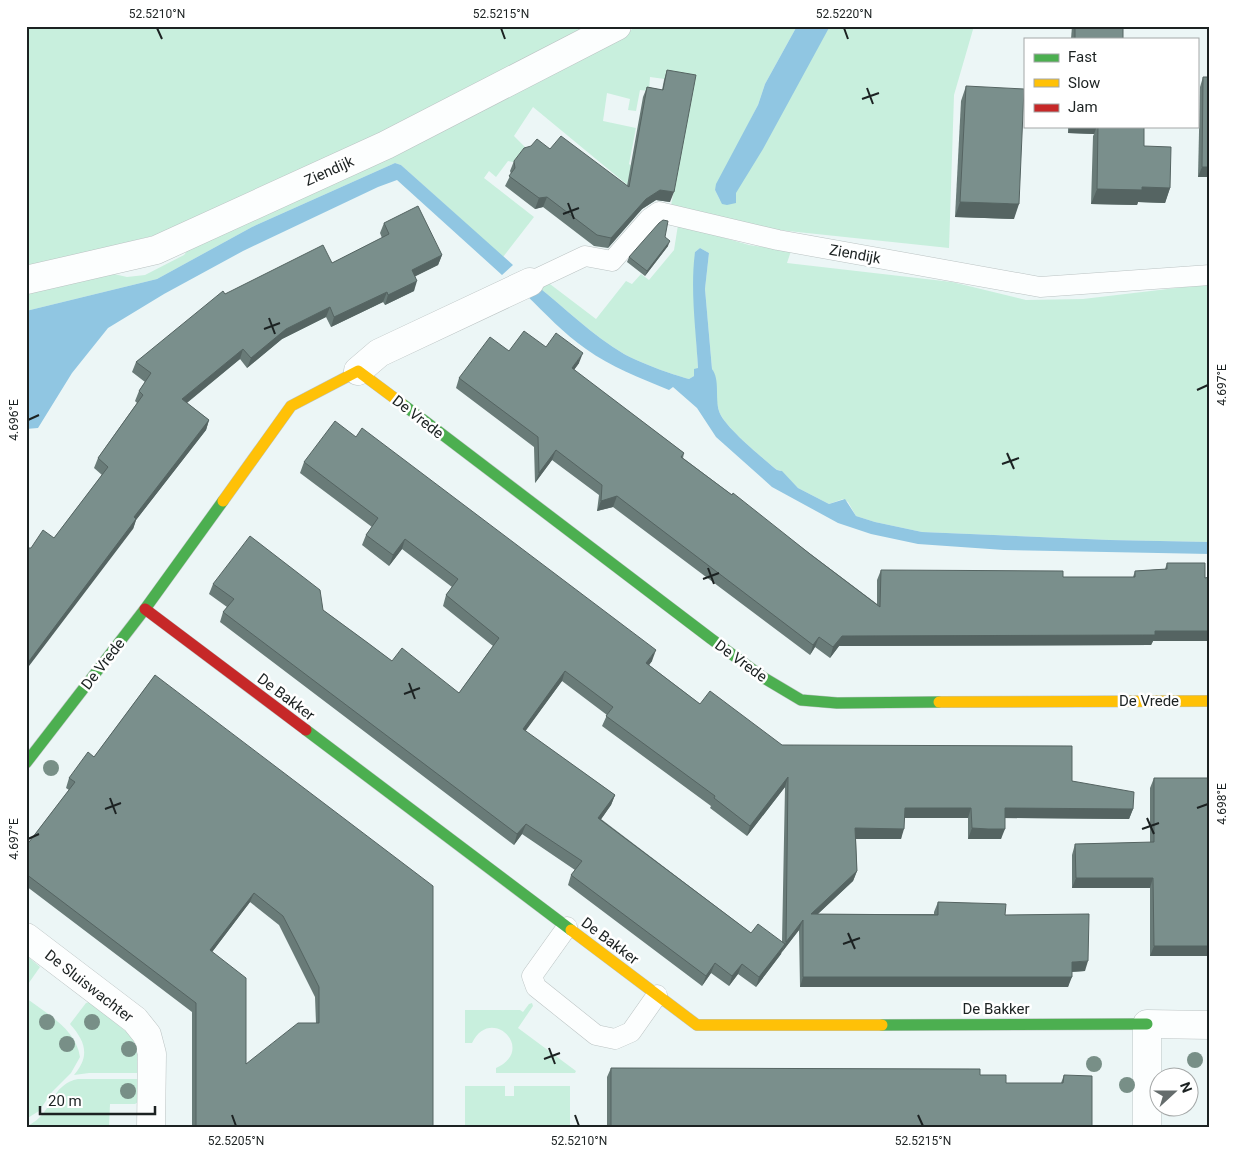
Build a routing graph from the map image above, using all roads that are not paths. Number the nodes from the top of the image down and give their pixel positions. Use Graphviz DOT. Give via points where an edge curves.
graph roads {
  1 [pos="617,26"];
  2 [pos="1210,275"];
  3 [pos="26,280"];
  4 [pos="530,282"];
  5 [pos="358,370"];
  6 [pos="145,609"];
  7 [pos="1210,701"];
  8 [pos="26,764"];
  9 [pos="567,927"];
  10 [pos="26,938"];
  11 [pos="657,995"];
  12 [pos="1147,1024"];
  13 [pos="1210,1025"];
  14 [pos="151,1128"];
  15 [pos="1147,1128"];
  1 -- 3 [label="street, Ziendijk" via="386,145 156,250"];
  2 -- 4 [label="lane, Ziendijk" via="1040,287 778,240 659,212 612,262 585,256"];
  4 -- 5 [label="street, De Vrede" via="378,353"];
  5 -- 6 [label="street, De Vrede" via="291,406"];
  5 -- 7 [label="street, De Vrede" via="718,644 801,700 837,703"];
  6 -- 8 [label="street, De Vrede"];
  6 -- 9 [label="street, De Bakker"];
  9 -- 11 [label="street, De Bakker"];
  9 -- 11 [label="lane" via="532,976 536,988 596,1035 615,1039 631,1032"];
  10 -- 14 [label="street, De Sluiswachter" via="135,1020 147,1035 152,1054"];
  11 -- 12 [label="street, De Bakker" via="697,1025"];
  12 -- 13 [label="street"];
  12 -- 15 [label="street"];
}
